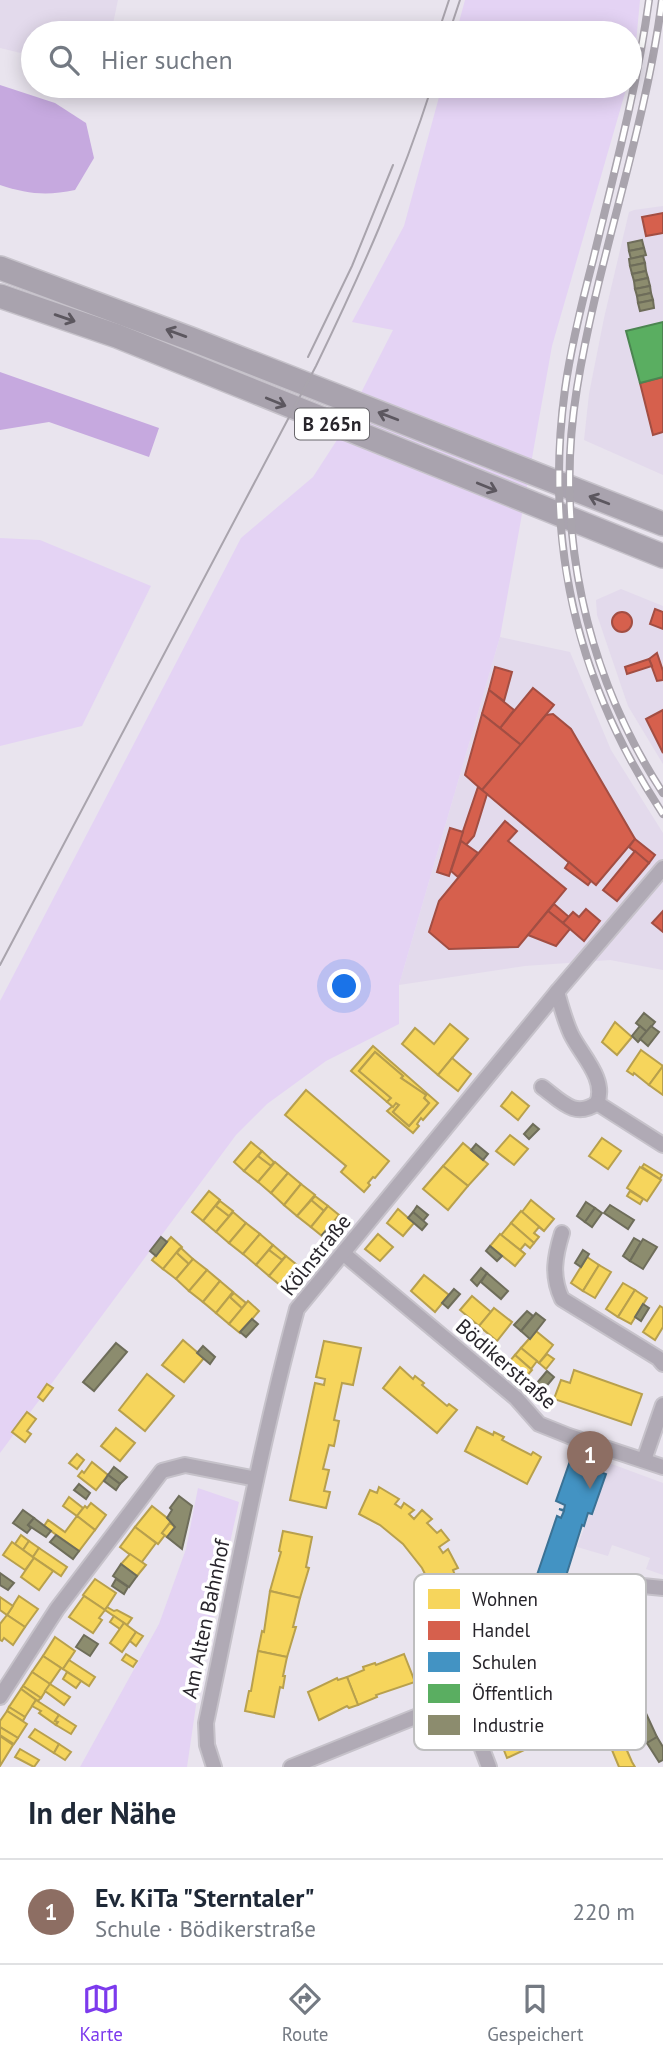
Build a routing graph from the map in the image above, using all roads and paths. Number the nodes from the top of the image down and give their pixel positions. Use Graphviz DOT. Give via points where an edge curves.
graph roads {
  1 [pos="0,268"];
  2 [pos="0,296"];
  3 [pos="663,524"];
  4 [pos="663,556"];
  5 [pos="663,868"];
  6 [pos="557,992"];
  7 [pos="542,1087"];
  8 [pos="597,1103"];
  9 [pos="663,1145"];
  10 [pos="562,1233"];
  11 [pos="344,1254"];
  12 [pos="663,1364"];
  13 [pos="663,1405"];
  14 [pos="644,1460"];
  15 [pos="663,1468"];
  16 [pos="256,1479"];
  17 [pos="0,1697"];
  18 [pos="414,1717"];
  19 [pos="482,1750"];
  20 [pos="214,1767"];
  21 [pos="290,1767"];
  22 [pos="489,1767"];
  3 -- 1 [label="main road, B 265n, one-way"];
  2 -- 4 [label="main road, B 265n, one-way" via="117,336"];
  5 -- 6 [label="street, Kölnstraße"];
  6 -- 8 [label="street" via="572,1036 599,1083"];
  6 -- 11 [label="street, Kölnstraße"];
  7 -- 8 [label="street" via="578,1111"];
  8 -- 9 [label="street"];
  10 -- 12 [label="street" via="555,1259 556,1285 562,1298"];
  11 -- 14 [label="street, Bödikerstraße" via="516,1398 539,1424"];
  11 -- 16 [label="street, Kölnstraße" via="297,1309"];
  13 -- 14 [label="street"];
  14 -- 15 [label="street, Bödikerstraße"];
  16 -- 17 [label="street" via="185,1465 162,1471 57,1609"];
  16 -- 20 [label="street, Am Alten Bahnhof" via="206,1723"];
  18 -- 21 [label="street"];
  19 -- 22 [label="street"];
}
